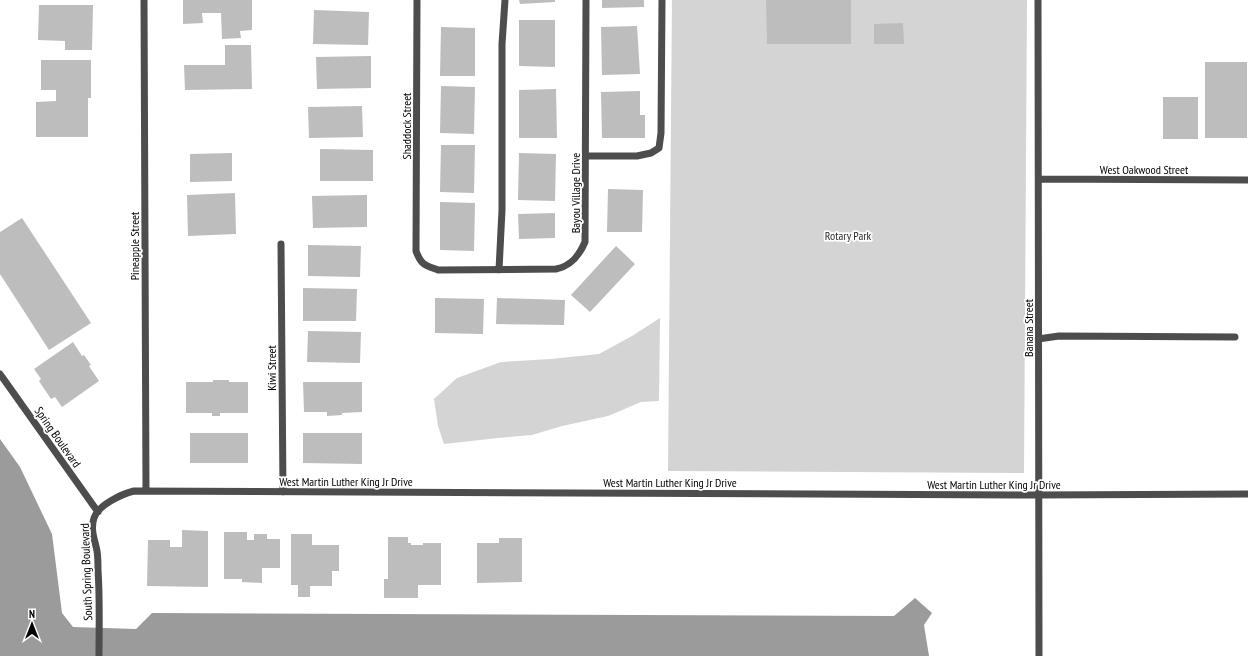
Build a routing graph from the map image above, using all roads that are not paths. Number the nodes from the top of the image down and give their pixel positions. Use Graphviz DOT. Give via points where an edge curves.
graph roads {
  1 [pos="144,0"];
  2 [pos="417,0"];
  3 [pos="505,0"];
  4 [pos="586,0"];
  5 [pos="662,0"];
  6 [pos="1038,0"];
  7 [pos="586,156"];
  8 [pos="1039,179"];
  9 [pos="1248,180"];
  10 [pos="281,244"];
  11 [pos="416,251"];
  12 [pos="499,270"];
  13 [pos="1235,337"];
  14 [pos="1038,339"];
  15 [pos="0,374"];
  16 [pos="146,491"];
  17 [pos="283,492"];
  18 [pos="1248,494"];
  19 [pos="1038,495"];
  20 [pos="98,512"];
  21 [pos="99,656"];
  22 [pos="1039,656"];
  1 -- 16 [label="street, Pineapple Street"];
  2 -- 11 [label="street, Shaddock Street"];
  3 -- 12 [label="street" via="502,44 502,210"];
  4 -- 7 [label="street, Bayou Village Drive"];
  5 -- 7 [label="street" via="661,133 658,148 651,153 637,156"];
  6 -- 8 [label="street, Banana Street"];
  7 -- 12 [label="street, Bayou Village Drive" via="586,242 576,259 556,269"];
  8 -- 9 [label="street, West Oakwood Street"];
  8 -- 14 [label="street, Banana Street"];
  10 -- 17 [label="street, Kiwi Street"];
  11 -- 12 [label="street, Bayou Village Drive" via="420,261 438,270"];
  13 -- 14 [label="street" via="1059,336"];
  14 -- 19 [label="street, Banana Street"];
  15 -- 20 [label="street, Spring Boulevard"];
  16 -- 17 [label="street, West Martin Luther King Jr Drive"];
  16 -- 20 [label="street, West Martin Luther King Jr Drive" via="125,493"];
  17 -- 19 [label="street, West Martin Luther King Jr Drive"];
  18 -- 19 [label="street, West Martin Luther King Jr Drive"];
  19 -- 22 [label="street, Banana Street"];
  20 -- 21 [label="street, South Spring Boulevard" via="94,518 93,537 98,570"];
}
